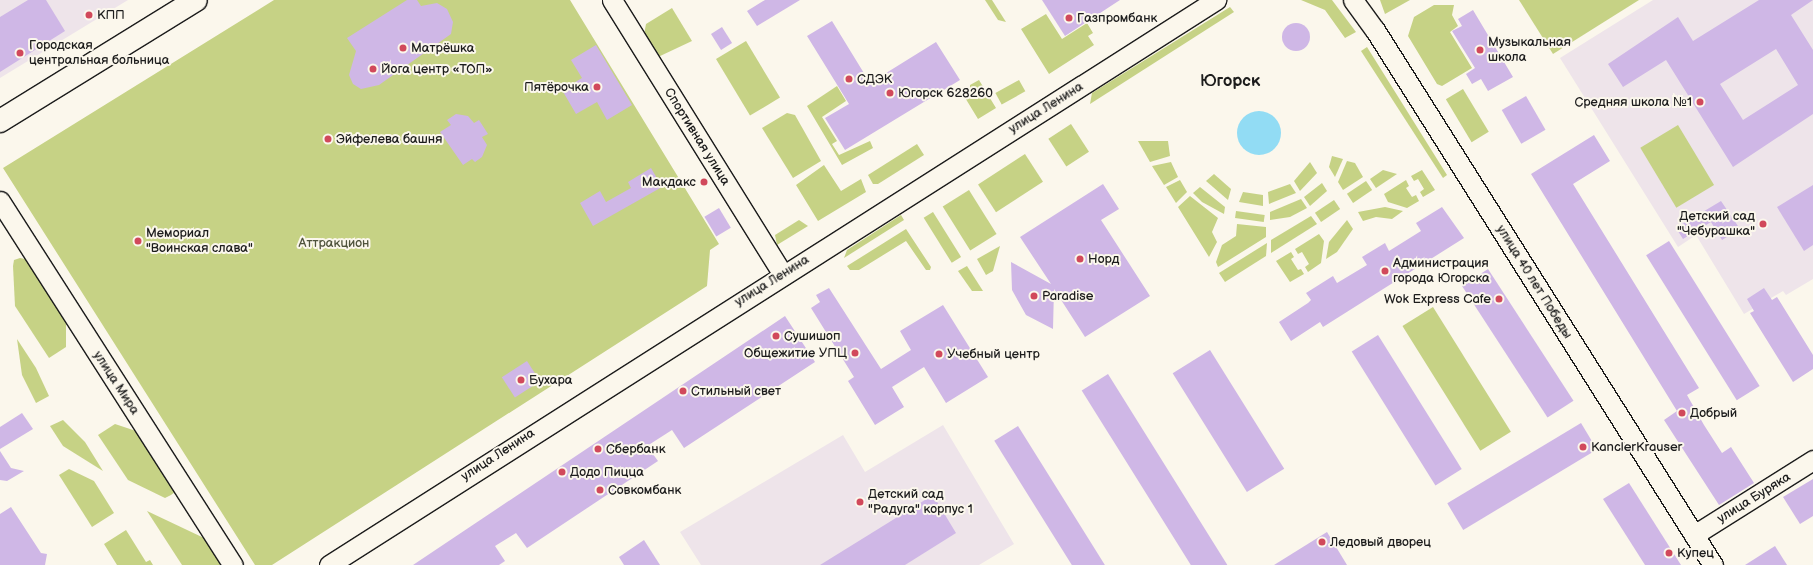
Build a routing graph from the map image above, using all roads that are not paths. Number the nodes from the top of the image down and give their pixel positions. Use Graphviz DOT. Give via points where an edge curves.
graph roads {
  1 [pos="196,0"];
  2 [pos="612,0"];
  3 [pos="1216,0"];
  4 [pos="1353,0"];
  5 [pos="0,122"];
  6 [pos="0,201"];
  7 [pos="783,274"];
  8 [pos="1813,460"];
  9 [pos="1694,535"];
  10 [pos="233,565"];
  11 [pos="329,565"];
  12 [pos="1713,565"];
  1 -- 5 [label="street"];
  2 -- 7 [label="street, Спортивная улица"];
  3 -- 7 [label="street, улица Ленина"];
  4 -- 9 [label="street, улица 40 лет Победы" via="1375,30"];
  6 -- 10 [label="street, улица Мира"];
  7 -- 11 [label="street, улица Ленина"];
  8 -- 9 [label="street, улица Буряка"];
  9 -- 12 [label="street, улица 40 лет Победы"];
}
